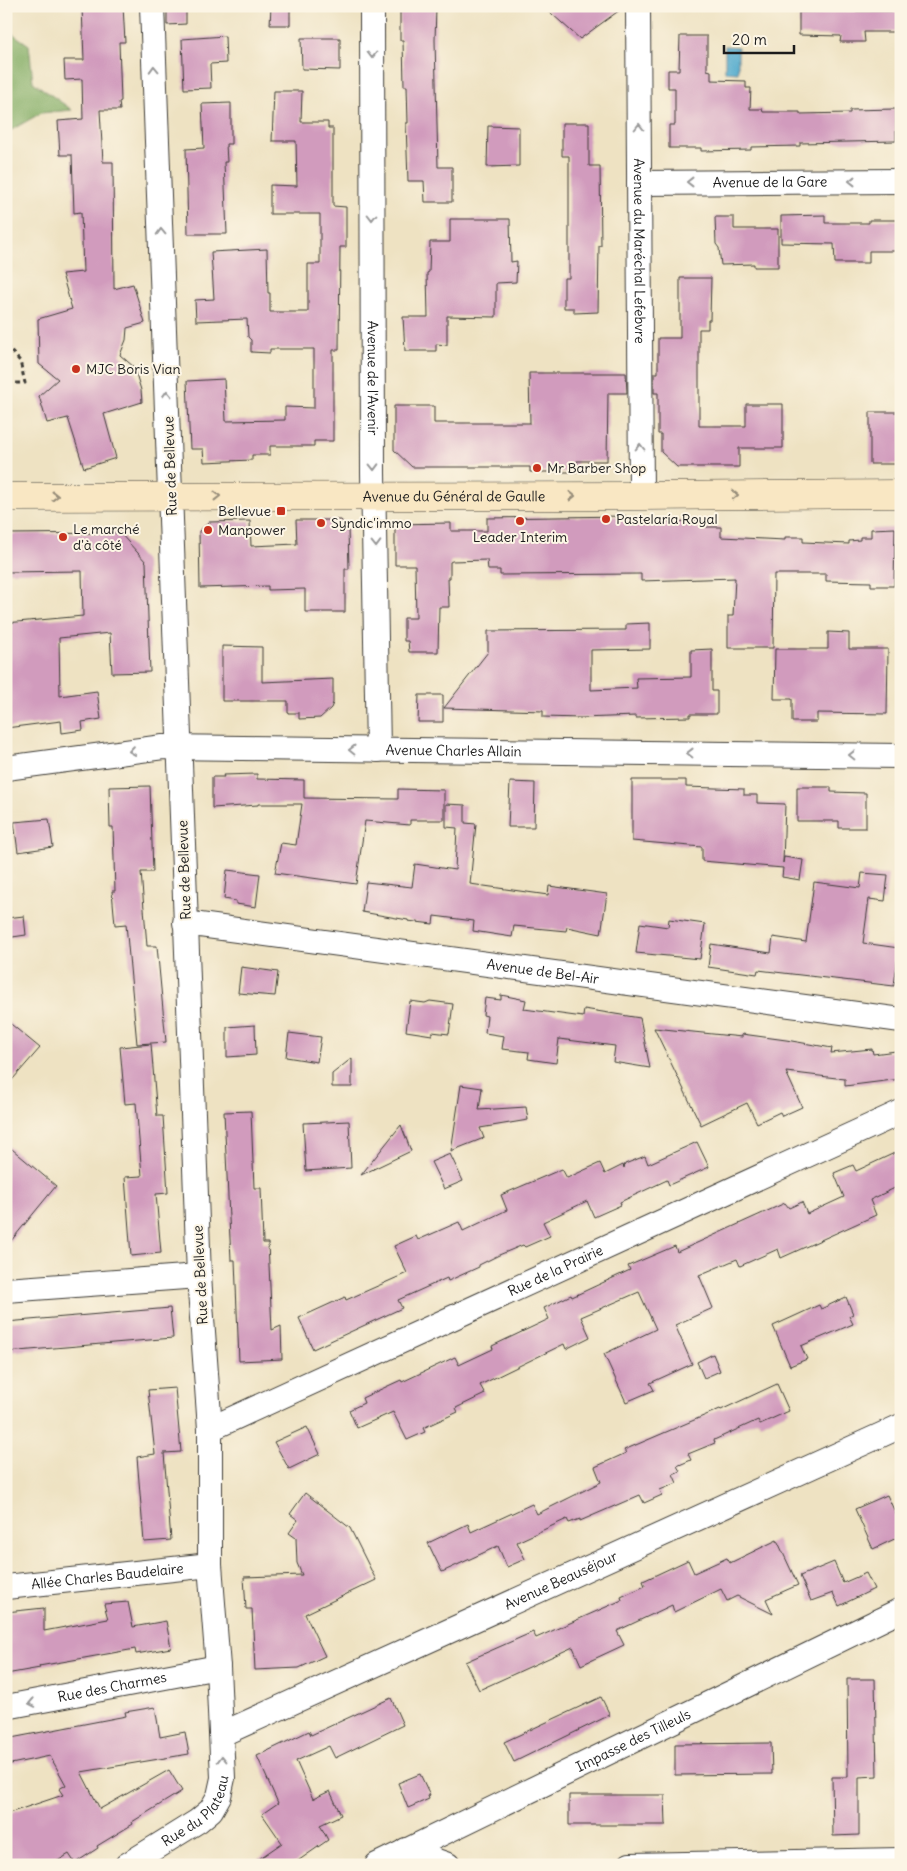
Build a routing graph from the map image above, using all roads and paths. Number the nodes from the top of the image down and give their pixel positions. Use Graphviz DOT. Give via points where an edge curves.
graph roads {
  1 [pos="152,6"];
  2 [pos="372,6"];
  3 [pos="638,6"];
  4 [pos="901,181"];
  5 [pos="639,183"];
  6 [pos="6,346"];
  7 [pos="6,383"];
  8 [pos="901,494"];
  9 [pos="171,495"];
  10 [pos="6,496"];
  11 [pos="375,496"];
  12 [pos="641,496"];
  13 [pos="180,748"];
  14 [pos="378,750"];
  15 [pos="901,756"];
  16 [pos="6,768"];
  17 [pos="185,923"];
  18 [pos="901,1020"];
  19 [pos="901,1112"];
  20 [pos="199,1276"];
  21 [pos="6,1290"];
  22 [pos="901,1426"];
  23 [pos="210,1429"];
  24 [pos="210,1565"];
  25 [pos="6,1587"];
  26 [pos="901,1610"];
  27 [pos="218,1667"];
  28 [pos="6,1708"];
  29 [pos="222,1734"];
  30 [pos="406,1850"];
  31 [pos="901,1860"];
  32 [pos="127,1865"];
  33 [pos="377,1865"];
  34 [pos="448,1865"];
  35 [pos="630,1865"];
  9 -- 1 [label="street, Rue de Bellevue, one-way"];
  2 -- 11 [label="street, Avenue de l'Avenir, one-way"];
  5 -- 3 [label="street, Avenue du Maréchal Lefebvre, one-way"];
  4 -- 5 [label="street, Avenue de la Gare, one-way"];
  12 -- 5 [label="street, Avenue du Maréchal Lefebvre, one-way"];
  6 -- 7 [label="path" via="20,361 25,383"];
  12 -- 8 [label="street, Avenue du Général de Gaulle, one-way"];
  10 -- 9 [label="street, Avenue du Général de Gaulle, one-way"];
  9 -- 11 [label="street, Avenue du Général de Gaulle, one-way"];
  9 -- 13 [label="street, Rue de Bellevue"];
  11 -- 12 [label="street, Avenue du Général de Gaulle, one-way"];
  11 -- 14 [label="street, Avenue de l'Avenir, one-way"];
  14 -- 13 [label="street, Avenue Charles Allain, one-way"];
  13 -- 16 [label="street, Avenue Charles Allain, one-way" via="164,747"];
  13 -- 17 [label="street, Rue de Bellevue"];
  15 -- 14 [label="street, Avenue Charles Allain, one-way"];
  17 -- 18 [label="street, Avenue de Bel-Air"];
  17 -- 20 [label="street, Rue de Bellevue"];
  19 -- 23 [label="street, Rue de la Prairie"];
  20 -- 21 [label="street"];
  20 -- 23 [label="street, Rue de Bellevue"];
  22 -- 29 [label="street, Avenue Beauséjour"];
  23 -- 24 [label="street, Rue de Bellevue"];
  24 -- 25 [label="street, Allée Charles Baudelaire"];
  24 -- 27 [label="street, Rue de Bellevue"];
  26 -- 30 [label="street, Impasse des Tilleuls"];
  27 -- 28 [label="street, Rue des Charmes, one-way"];
  27 -- 29 [label="street, Rue de Bellevue"];
  32 -- 29 [label="street, Rue du Plateau, one-way" via="198,1822 211,1810 219,1796 223,1778"];
  30 -- 33 [label="street, Impasse des Tilleuls"];
  30 -- 34 [label="street"];
  31 -- 35 [label="street"];
}
